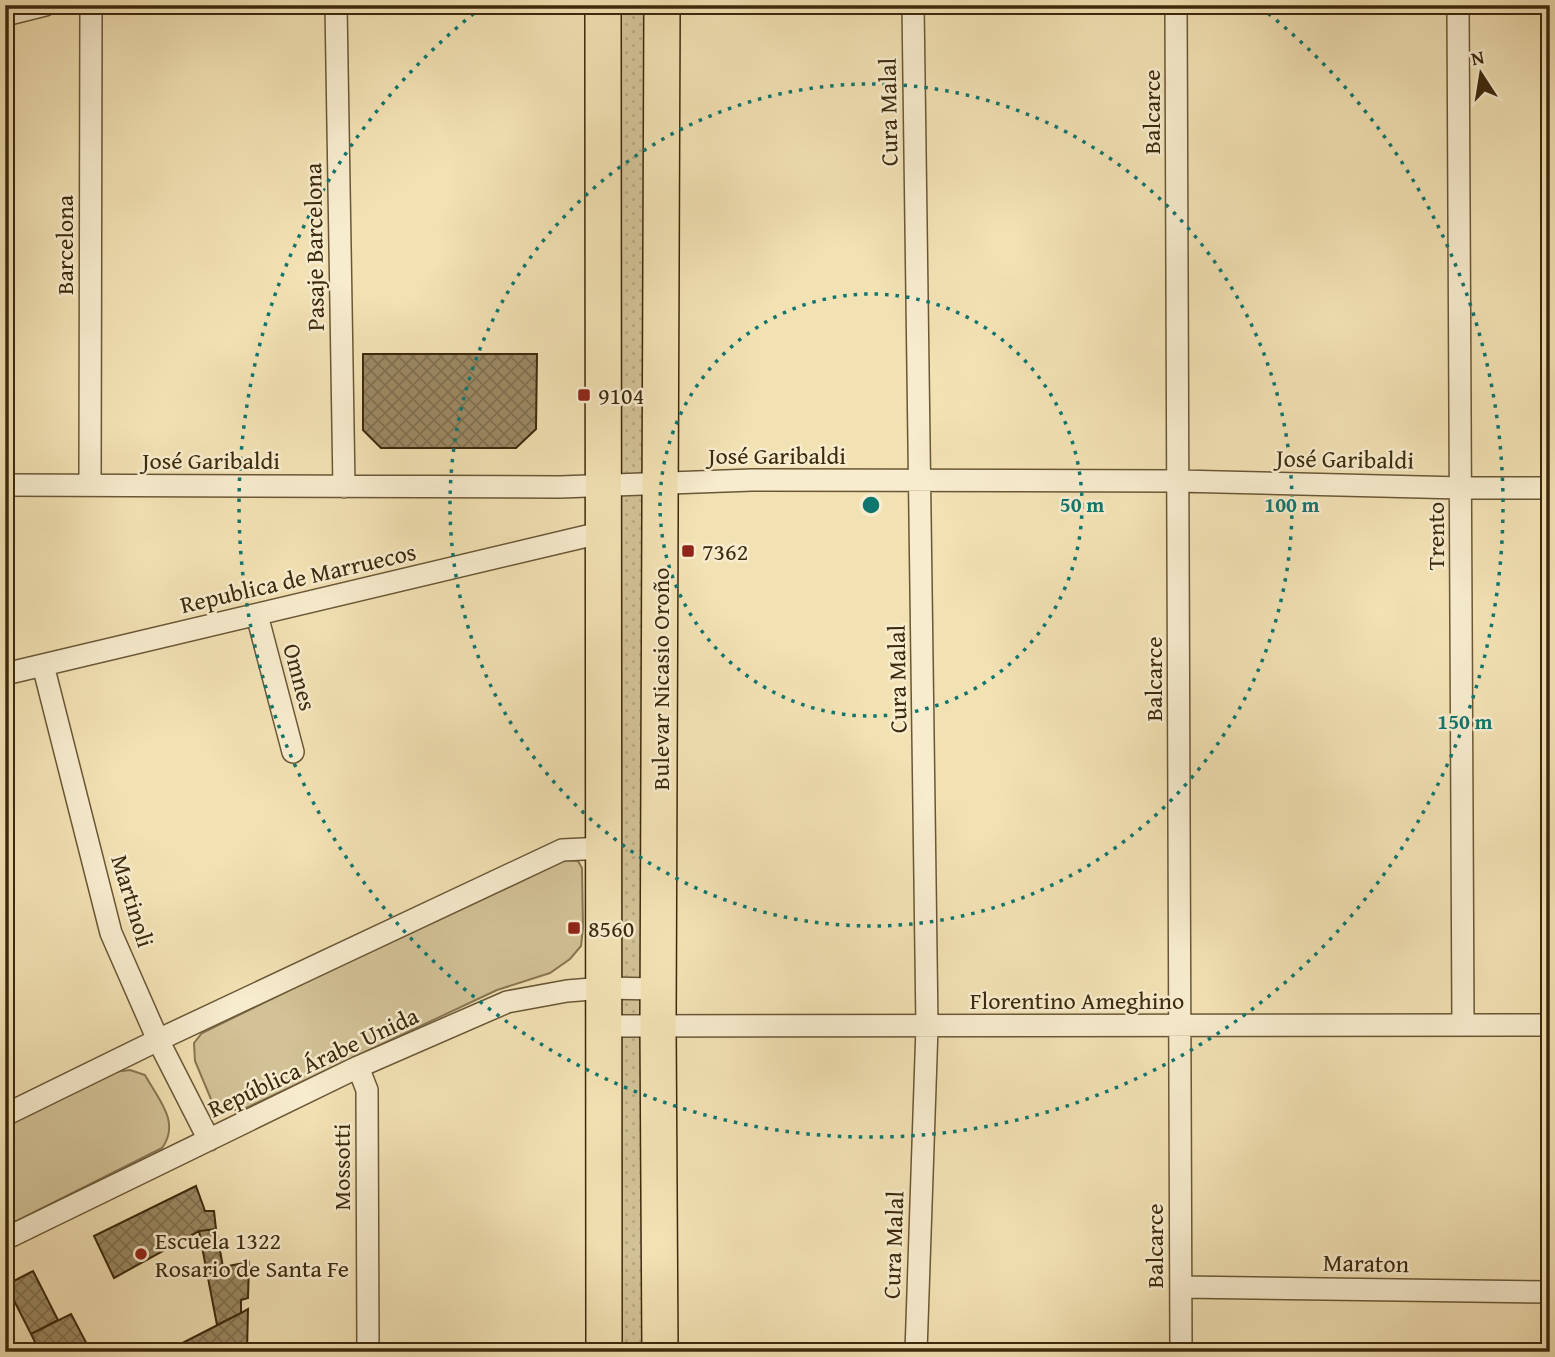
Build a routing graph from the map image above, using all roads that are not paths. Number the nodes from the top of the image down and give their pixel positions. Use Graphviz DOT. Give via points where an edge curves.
graph roads {
  1 [pos="45,5"];
  2 [pos="90,5"];
  3 [pos="336,5"];
  4 [pos="603,5"];
  5 [pos="662,5"];
  6 [pos="913,5"];
  7 [pos="1176,5"];
  8 [pos="1458,5"];
  9 [pos="5,15"];
  10 [pos="921,481"];
  11 [pos="1179,481"];
  12 [pos="661,483"];
  13 [pos="5,485"];
  14 [pos="90,485"];
  15 [pos="604,485"];
  16 [pos="344,487"];
  17 [pos="1461,488"];
  18 [pos="1550,488"];
  19 [pos="604,532"];
  20 [pos="257,615"];
  21 [pos="43,665"];
  22 [pos="5,674"];
  23 [pos="293,752"];
  24 [pos="604,848"];
  25 [pos="604,988"];
  26 [pos="658,989"];
  27 [pos="1180,1025"];
  28 [pos="1550,1025"];
  29 [pos="604,1026"];
  30 [pos="658,1026"];
  31 [pos="1462,1026"];
  32 [pos="927,1027"];
  33 [pos="158,1040"];
  34 [pos="358,1067"];
  35 [pos="5,1115"];
  36 [pos="208,1140"];
  37 [pos="5,1238"];
  38 [pos="1181,1287"];
  39 [pos="1550,1292"];
  40 [pos="368,1352"];
  41 [pos="604,1352"];
  42 [pos="660,1352"];
  43 [pos="916,1352"];
  44 [pos="1181,1352"];
  1 -- 9 [label="street"];
  2 -- 14 [label="street, Barcelona"];
  3 -- 16 [label="street, Pasaje Barcelona"];
  4 -- 15 [label="main road"];
  5 -- 12 [label="main road, Bulevar Nicasio Oroño"];
  6 -- 10 [label="street, Cura Malal"];
  7 -- 11 [label="street, Balcarce"];
  8 -- 17 [label="street, Trento"];
  10 -- 11 [label="street, José Garibaldi"];
  10 -- 12 [label="street, José Garibaldi"];
  10 -- 32 [label="street, Cura Malal"];
  11 -- 17 [label="street, José Garibaldi"];
  11 -- 27 [label="street, Balcarce"];
  12 -- 15 [label="street, José Garibaldi"];
  12 -- 26 [label="main road, Bulevar Nicasio Oroño"];
  13 -- 14 [label="street, José Garibaldi"];
  14 -- 16 [label="street, José Garibaldi"];
  15 -- 16 [label="street, José Garibaldi"];
  15 -- 19 [label="main road"];
  17 -- 18 [label="street, José Garibaldi"];
  17 -- 31 [label="street, Trento"];
  19 -- 20 [label="street, Republica de Marruecos"];
  19 -- 24 [label="main road"];
  20 -- 21 [label="street, Republica de Marruecos"];
  20 -- 23 [label="street, Omnes"];
  21 -- 22 [label="street, Republica de Marruecos"];
  21 -- 33 [label="street, Martinoli" via="111,933"];
  24 -- 25 [label="main road"];
  24 -- 33 [label="street" via="562,850"];
  25 -- 26 [label="street, República Árabe Unida"];
  25 -- 29 [label="main road"];
  25 -- 34 [label="street, República Árabe Unida" via="507,1002"];
  26 -- 30 [label="main road, Bulevar Nicasio Oroño"];
  27 -- 31 [label="street, Florentino Ameghino"];
  27 -- 32 [label="street, Florentino Ameghino"];
  27 -- 38 [label="street, Balcarce"];
  28 -- 31 [label="street, Florentino Ameghino"];
  29 -- 30 [label="street, Florentino Ameghino"];
  29 -- 41 [label="main road"];
  30 -- 32 [label="street, Florentino Ameghino"];
  30 -- 42 [label="main road, Bulevar Nicasio Oroño"];
  32 -- 43 [label="street, Cura Malal"];
  33 -- 35 [label="street"];
  33 -- 36 [label="street, Martinoli"];
  34 -- 36 [label="street, República Árabe Unida"];
  34 -- 40 [label="street, Mossotti" via="367,1090"];
  36 -- 37 [label="street, República Árabe Unida"];
  38 -- 39 [label="street, Maraton"];
  38 -- 44 [label="street, Balcarce"];
}
